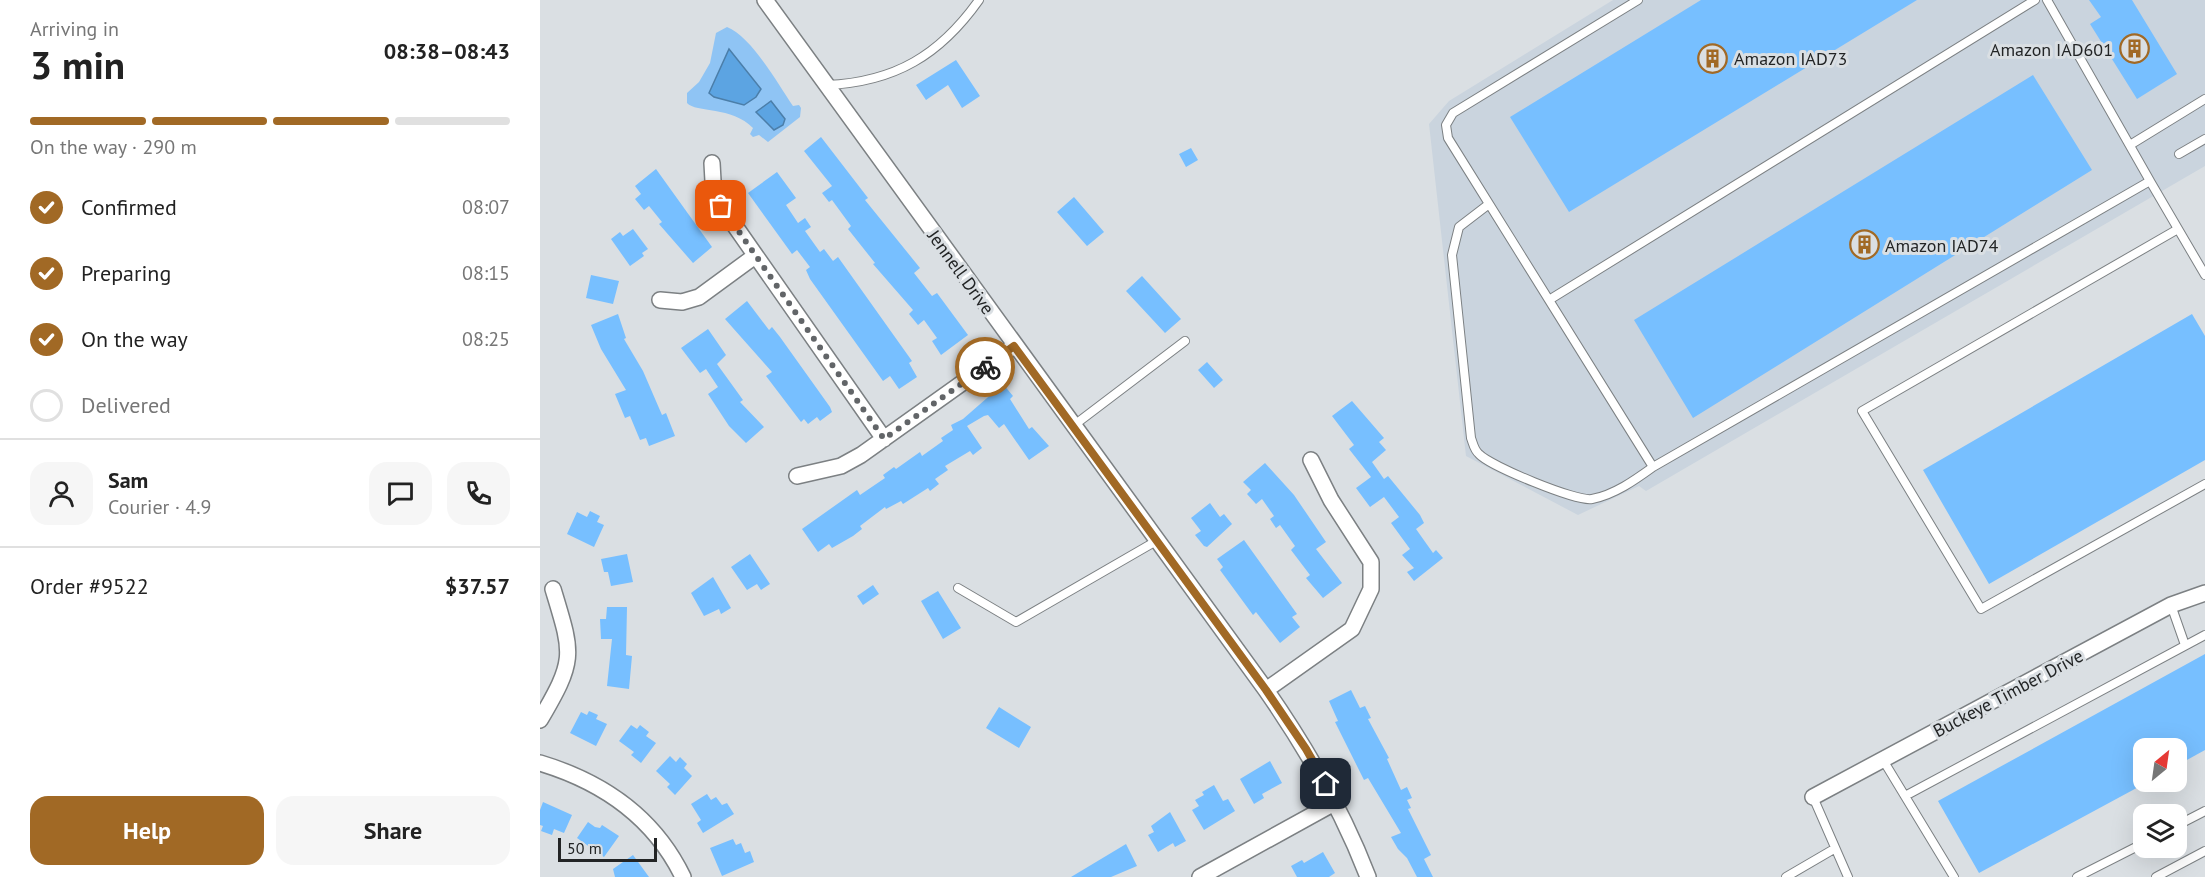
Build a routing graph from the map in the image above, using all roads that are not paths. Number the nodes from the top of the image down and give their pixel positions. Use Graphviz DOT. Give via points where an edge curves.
graph roads {
  1 [pos="765,0"];
  2 [pos="979,0"];
  3 [pos="1638,0"];
  4 [pos="2035,0"];
  5 [pos="2047,0"];
  6 [pos="825,85"];
  7 [pos="2205,99"];
  8 [pos="2205,140"];
  9 [pos="2130,145"];
  10 [pos="2179,154"];
  11 [pos="712,163"];
  12 [pos="2150,181"];
  13 [pos="1489,204"];
  14 [pos="2178,229"];
  15 [pos="755,256"];
  16 [pos="2205,275"];
  17 [pos="660,300"];
  18 [pos="1549,300"];
  19 [pos="1185,341"];
  20 [pos="1014,346"];
  21 [pos="1072,426"];
  22 [pos="884,439"];
  23 [pos="1311,460"];
  24 [pos="1653,467"];
  25 [pos="797,476"];
  26 [pos="2205,484"];
  27 [pos="1158,540"];
  28 [pos="958,588"];
  29 [pos="553,589"];
  30 [pos="2205,593"];
  31 [pos="2171,605"];
  32 [pos="2205,635"];
  33 [pos="2185,645"];
  34 [pos="1266,690"];
  35 [pos="540,720"];
  36 [pos="1883,760"];
  37 [pos="540,764"];
  38 [pos="1905,796"];
  39 [pos="1813,797"];
  40 [pos="1335,802"];
  41 [pos="2205,811"];
  42 [pos="2187,820"];
  43 [pos="1834,849"];
  44 [pos="2133,849"];
  45 [pos="2205,851"];
  46 [pos="683,877"];
  47 [pos="1200,877"];
  48 [pos="1368,877"];
  49 [pos="1786,877"];
  50 [pos="1848,877"];
  51 [pos="1954,877"];
  52 [pos="2077,877"];
  53 [pos="2156,877"];
  1 -- 6 [label="street, Jennell Drive"];
  2 -- 6 [label="lane" via="953,34 910,65 872,80"];
  3 -- 13 [label="lane" via="1453,113 1446,124 1448,138"];
  4 -- 18 [label="lane"];
  5 -- 9 [label="lane"];
  6 -- 20 [label="street, Jennell Drive"];
  7 -- 9 [label="lane"];
  8 -- 10 [label="lane"];
  9 -- 12 [label="lane"];
  11 -- 15 [label="street" via="721,206"];
  12 -- 14 [label="lane"];
  12 -- 24 [label="lane"];
  13 -- 18 [label="lane"];
  13 -- 24 [label="lane" via="1459,227 1452,255 1471,438 1476,452 1508,470 1583,500 1619,489"];
  14 -- 16 [label="lane"];
  14 -- 26 [label="lane" via="1862,411 1981,609"];
  15 -- 17 [label="street" via="699,297 682,302"];
  15 -- 22 [label="street"];
  18 -- 24 [label="lane"];
  19 -- 21 [label="lane"];
  20 -- 21 [label="street, Jennell Drive"];
  20 -- 22 [label="street"];
  21 -- 27 [label="street, Jennell Drive"];
  22 -- 25 [label="street" via="841,466"];
  23 -- 34 [label="street" via="1331,500 1371,562 1371,589 1352,629"];
  27 -- 28 [label="lane" via="1017,622"];
  27 -- 34 [label="street, Jennell Drive"];
  29 -- 35 [label="street" via="569,654 562,683"];
  30 -- 31 [label="street, Buckeye Timber Drive"];
  31 -- 33 [label="lane"];
  31 -- 36 [label="street, Buckeye Timber Drive"];
  32 -- 33 [label="lane"];
  33 -- 38 [label="lane"];
  34 -- 40 [label="street, Jennell Drive" via="1306,749"];
  36 -- 38 [label="lane"];
  36 -- 39 [label="street, Buckeye Timber Drive"];
  37 -- 46 [label="street" via="591,782 623,802 653,831"];
  38 -- 51 [label="lane"];
  39 -- 43 [label="lane"];
  40 -- 47 [label="street"];
  40 -- 48 [label="street, Jennell Drive"];
  41 -- 42 [label="lane"];
  43 -- 49 [label="lane"];
  43 -- 50 [label="lane"];
  44 -- 52 [label="lane"];
  45 -- 53 [label="lane"];
}
